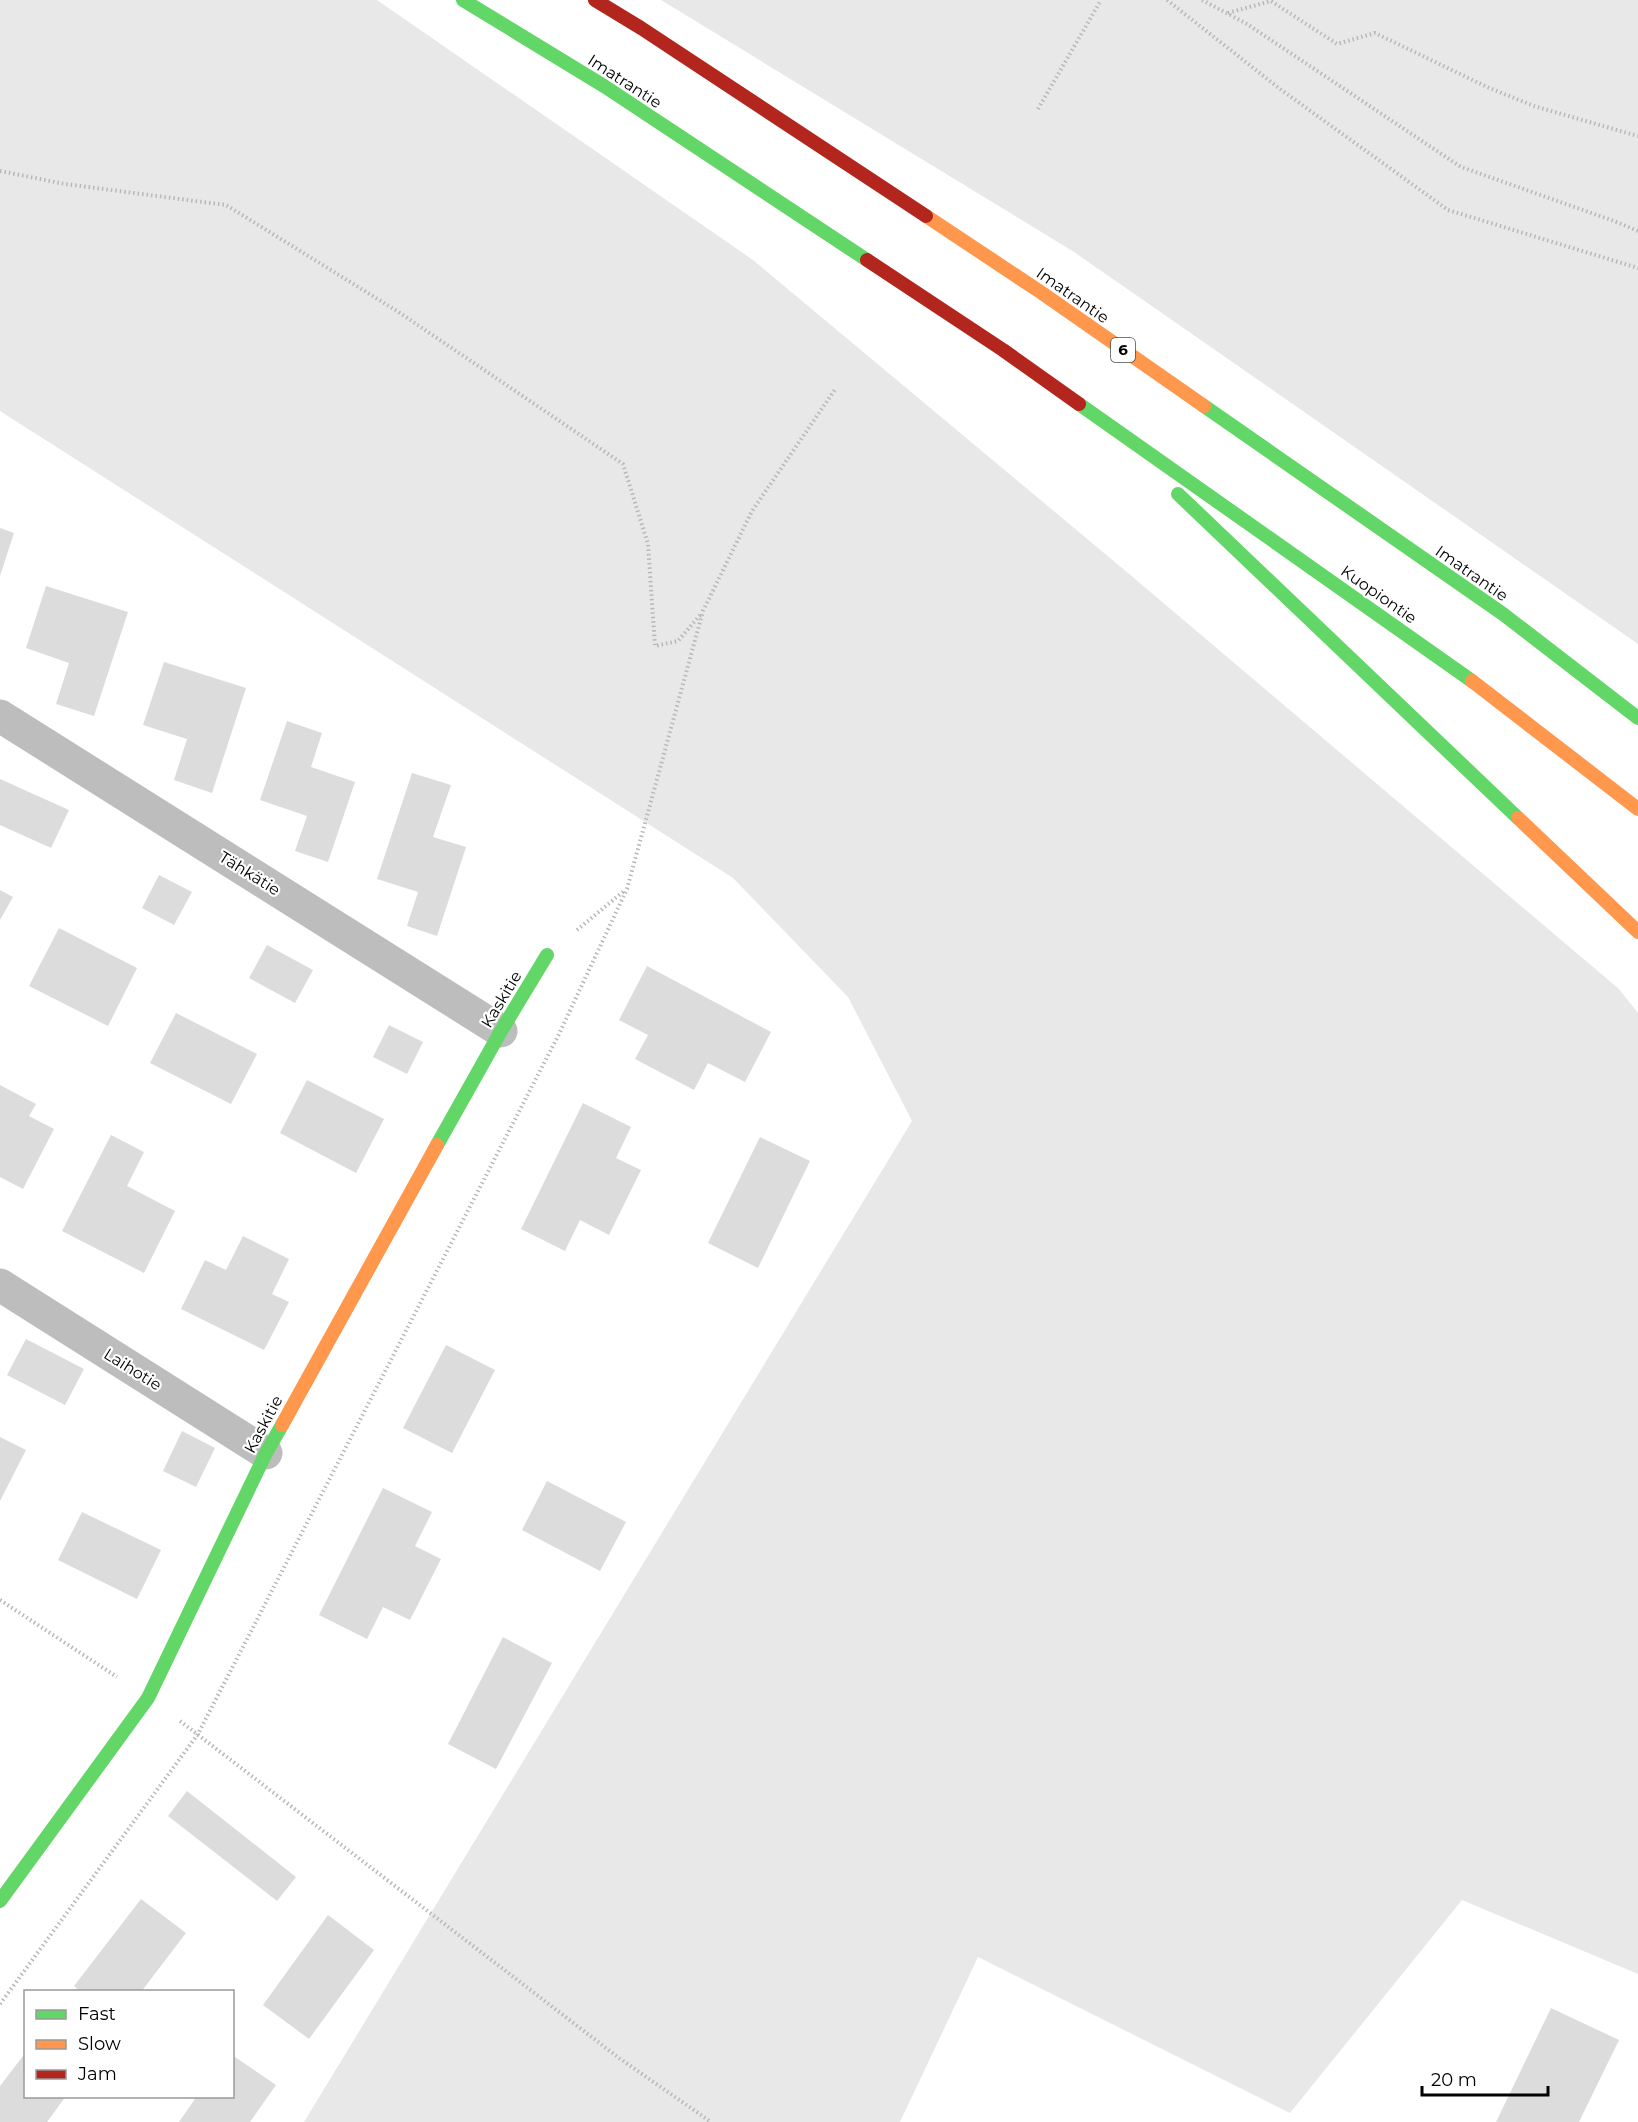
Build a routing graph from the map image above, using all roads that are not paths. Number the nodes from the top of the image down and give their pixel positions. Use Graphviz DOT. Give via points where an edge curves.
graph roads {
  1 [pos="463,0"];
  2 [pos="595,0"];
  3 [pos="1094,414"];
  4 [pos="0,716"];
  5 [pos="1638,718"];
  6 [pos="1638,809"];
  7 [pos="1638,932"];
  8 [pos="547,955"];
  9 [pos="501,1030"];
  10 [pos="0,1285"];
  11 [pos="266,1452"];
  12 [pos="0,1900"];
  1 -- 3 [label="main road, Imatrantie" via="604,86"];
  2 -- 5 [label="main road, Imatrantie / 6" via="1042,293 1503,614"];
  3 -- 6 [label="main road, Kuopiontie" via="1459,671"];
  3 -- 7 [label="main road"];
  4 -- 9 [label="street, Tähkätie"];
  8 -- 9 [label="main road, Kaskitie"];
  9 -- 11 [label="main road, Kaskitie"];
  10 -- 11 [label="street, Laihotie"];
  11 -- 12 [label="main road, Kaskitie" via="148,1698"];
}
